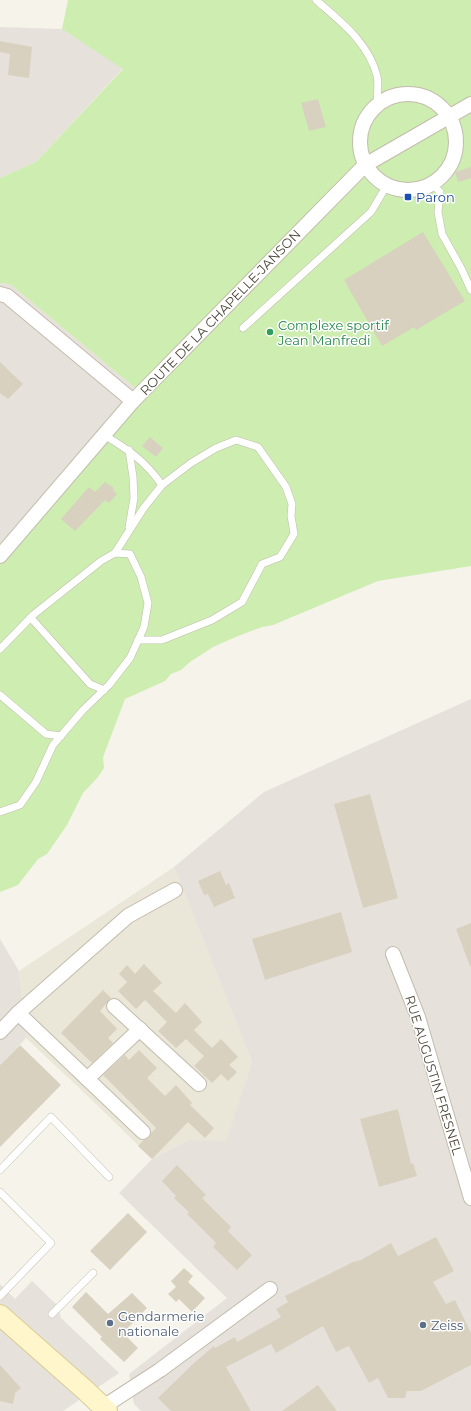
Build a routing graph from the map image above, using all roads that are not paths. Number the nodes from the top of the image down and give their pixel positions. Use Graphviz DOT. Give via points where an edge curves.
graph roads {
  1 [pos="316,0"];
  2 [pos="377,104"];
  3 [pos="471,104"];
  4 [pos="450,117"];
  5 [pos="365,165"];
  6 [pos="432,184"];
  7 [pos="387,185"];
  8 [pos="471,290"];
  9 [pos="0,294"];
  10 [pos="243,328"];
  11 [pos="133,401"];
  12 [pos="104,435"];
  13 [pos="128,450"];
  14 [pos="162,486"];
  15 [pos="129,531"];
  16 [pos="115,553"];
  17 [pos="0,556"];
  18 [pos="31,618"];
  19 [pos="138,640"];
  20 [pos="0,649"];
  21 [pos="104,690"];
  22 [pos="0,695"];
  23 [pos="61,736"];
  24 [pos="0,812"];
  25 [pos="175,890"];
  26 [pos="393,954"];
  27 [pos="114,1006"];
  28 [pos="18,1013"];
  29 [pos="140,1029"];
  30 [pos="0,1032"];
  31 [pos="87,1079"];
  32 [pos="199,1084"];
  33 [pos="143,1132"];
  34 [pos="0,1170"];
  35 [pos="109,1177"];
  36 [pos="0,1192"];
  37 [pos="471,1198"];
  38 [pos="93,1273"];
  39 [pos="270,1289"];
  40 [pos="0,1296"];
  41 [pos="52,1314"];
  42 [pos="0,1315"];
  43 [pos="100,1410"];
  1 -- 2 [label="lane" via="355,36 370,57 378,78"];
  2 -- 4 [label="street" via="391,96 408,93 424,96 439,104"];
  2 -- 5 [label="street" via="366,117 360,133 360,149"];
  3 -- 4 [label="street, ROUTE DE LA CHAPELLE-JANSON"];
  4 -- 5 [label="street, ROUTE DE LA CHAPELLE-JANSON"];
  4 -- 6 [label="street" via="456,147 452,161 444,174"];
  5 -- 7 [label="street" via="375,177"];
  5 -- 11 [label="street, ROUTE DE LA CHAPELLE-JANSON"];
  6 -- 7 [label="street" via="402,190"];
  6 -- 8 [label="lane" via="440,192 438,212 442,234"];
  7 -- 10 [label="lane" via="371,212"];
  9 -- 11 [label="street" via="7,296"];
  11 -- 12 [label="street, ROUTE DE LA CHAPELLE-JANSON"];
  12 -- 13 [label="lane"];
  12 -- 17 [label="street, ROUTE DE LA CHAPELLE-JANSON"];
  13 -- 14 [label="lane" via="152,470"];
  13 -- 15 [label="lane" via="134,498"];
  14 -- 15 [label="lane" via="142,509"];
  14 -- 19 [label="lane" via="190,463 216,448 236,440 258,447 286,487 292,504 294,534 280,556 262,564 242,602 212,620 162,640"];
  15 -- 16 [label="lane"];
  16 -- 18 [label="lane" via="101,561"];
  16 -- 19 [label="lane" via="130,554 141,577 148,603 144,627"];
  18 -- 20 [label="lane"];
  18 -- 21 [label="lane" via="90,684"];
  19 -- 21 [label="lane" via="130,658"];
  21 -- 23 [label="lane"];
  22 -- 23 [label="lane" via="46,734"];
  23 -- 24 [label="lane" via="53,745 36,782 20,805"];
  25 -- 28 [label="street" via="128,916"];
  26 -- 37 [label="street, RUE AUGUSTIN FRESNEL" via="418,1017"];
  27 -- 29 [label="street"];
  28 -- 30 [label="street"];
  28 -- 31 [label="street"];
  29 -- 31 [label="street"];
  29 -- 32 [label="street"];
  31 -- 33 [label="street"];
  34 -- 35 [label="lane" via="51,1117"];
  36 -- 40 [label="lane" via="52,1244"];
  38 -- 41 [label="lane"];
  39 -- 43 [label="street" via="160,1370"];
  42 -- 43 [label="main road"];
}
